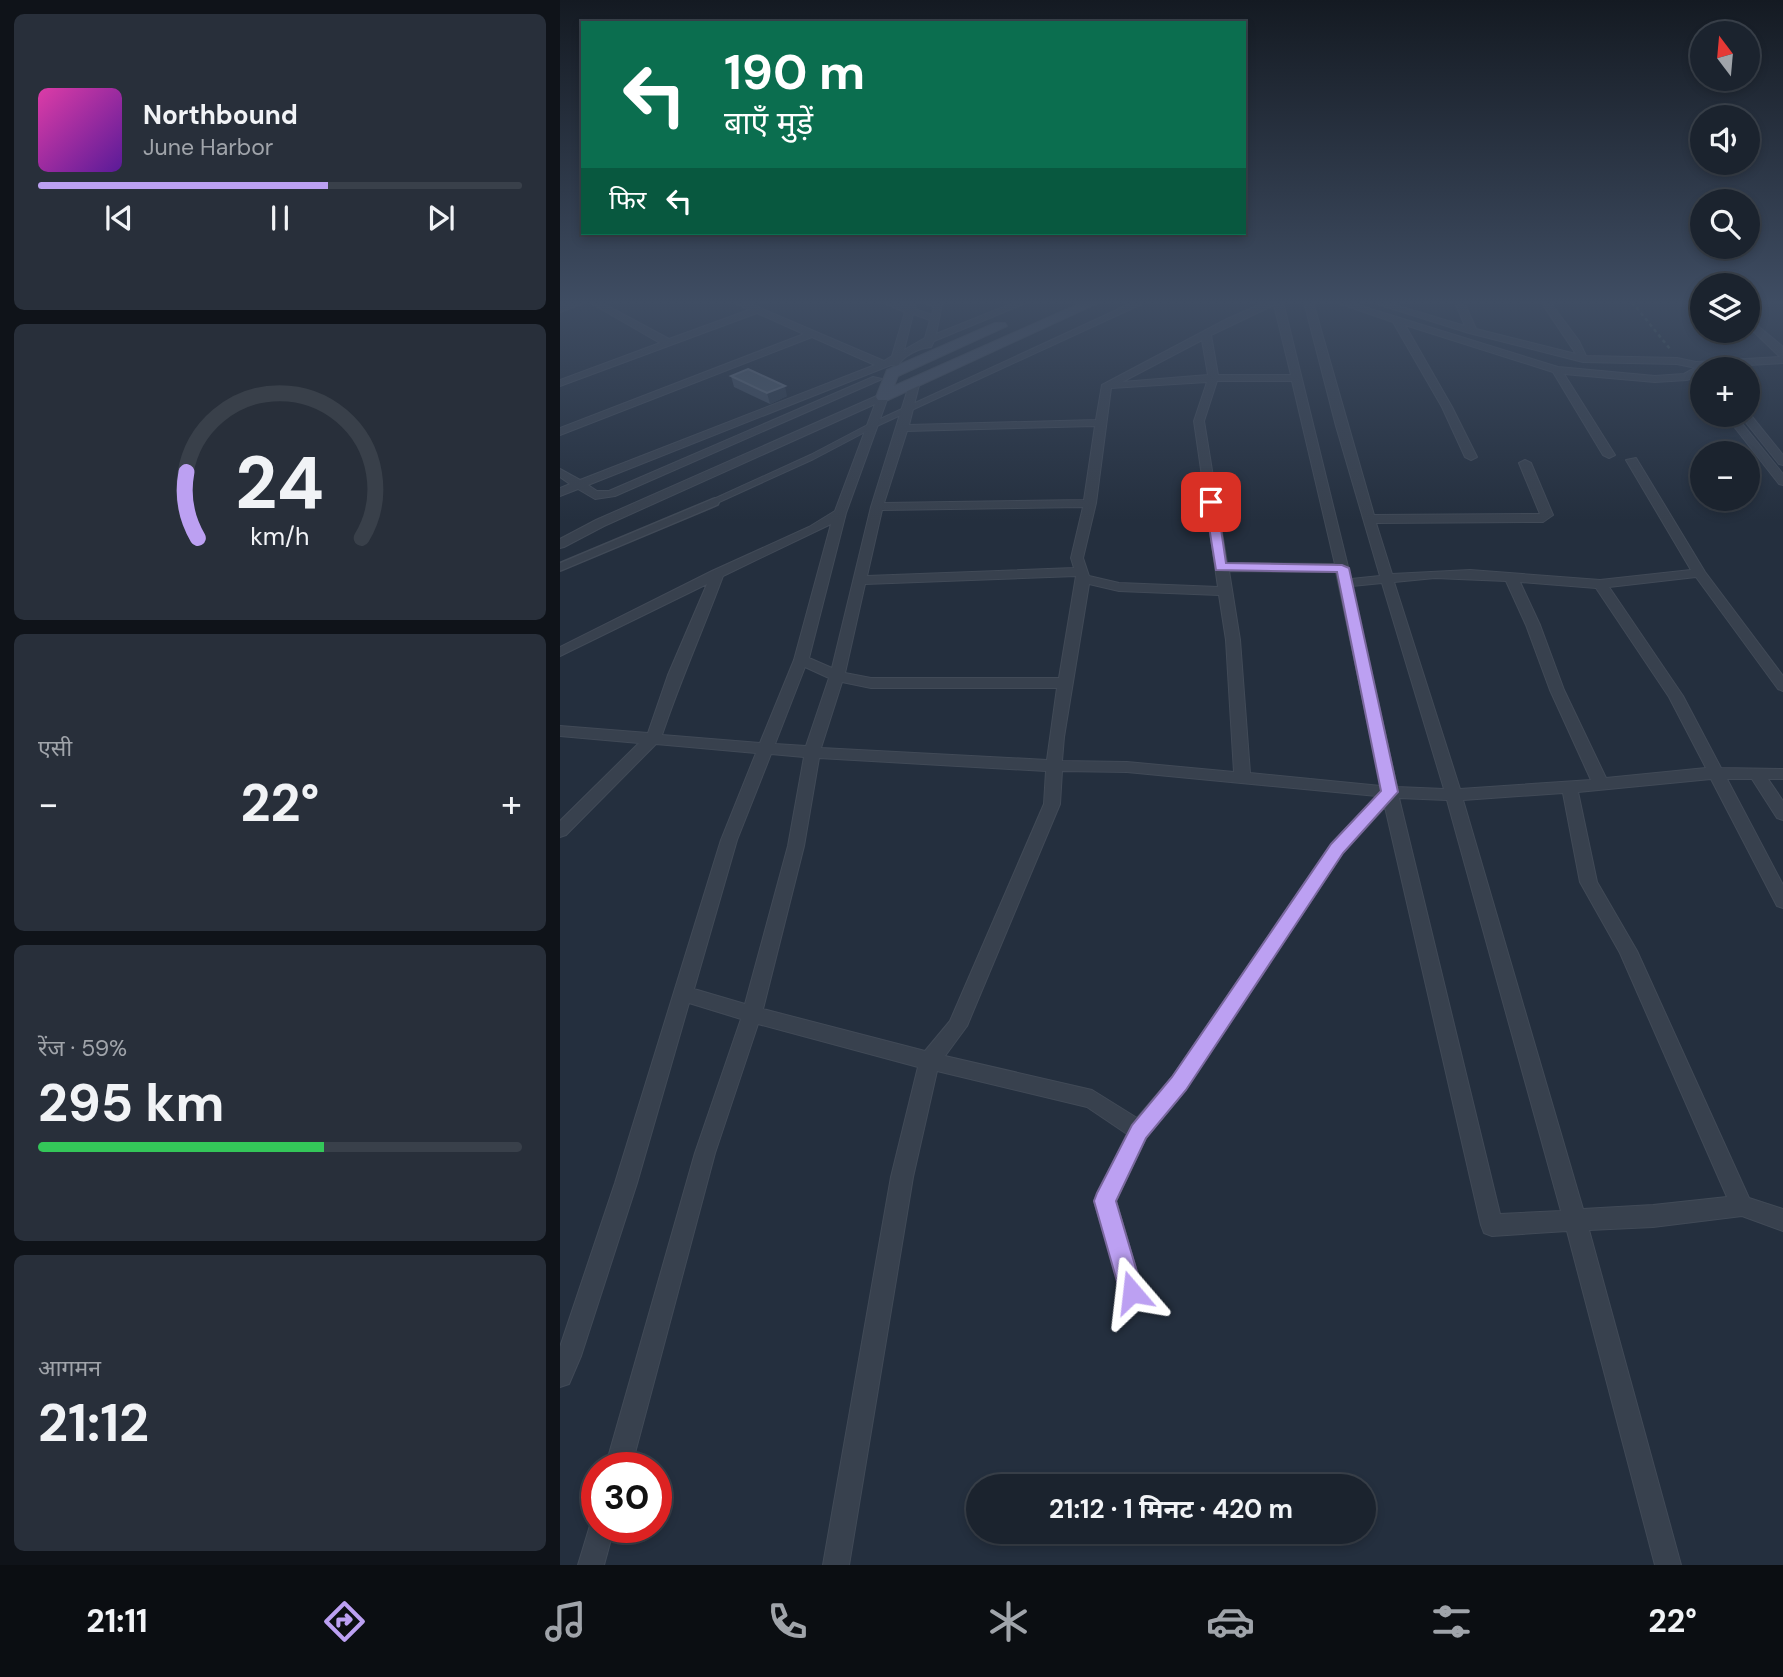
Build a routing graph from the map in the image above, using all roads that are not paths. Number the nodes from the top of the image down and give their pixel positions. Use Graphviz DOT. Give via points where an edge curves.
graph roads {
  1 [pos="582,375"];
  2 [pos="706,375"];
  3 [pos="867,375"];
  4 [pos="871,375"];
  5 [pos="889,375"];
  6 [pos="917,375"];
  7 [pos="929,375"];
  8 [pos="981,375"];
  9 [pos="1129,375"];
  10 [pos="1213,375"];
  11 [pos="1295,375"];
  12 [pos="1329,375"];
  13 [pos="1427,375"];
  14 [pos="1560,375"];
  15 [pos="1612,375"];
  16 [pos="1690,376"];
  17 [pos="1213,378"];
  18 [pos="1296,378"];
  19 [pos="915,381"];
  20 [pos="560,383"];
  21 [pos="1106,387"];
  22 [pos="883,397"];
  23 [pos="909,408"];
  24 [pos="1101,423"];
  25 [pos="871,426"];
  26 [pos="1739,427"];
  27 [pos="1755,427"];
  28 [pos="903,428"];
  29 [pos="560,432"];
  30 [pos="1609,455"];
  31 [pos="1471,457"];
  32 [pos="1632,460"];
  33 [pos="1783,462"];
  34 [pos="1525,463"];
  35 [pos="560,472"];
  36 [pos="1783,482"];
  37 [pos="581,484"];
  38 [pos="560,492"];
  39 [pos="1090,503"];
  40 [pos="877,507"];
  41 [pos="840,513"];
  42 [pos="1370,519"];
  43 [pos="560,544"];
  44 [pos="1221,567"];
  45 [pos="560,568"];
  46 [pos="1342,568"];
  47 [pos="1699,573"];
  48 [pos="717,574"];
  49 [pos="1083,575"];
  50 [pos="1388,578"];
  51 [pos="1512,579"];
  52 [pos="860,580"];
  53 [pos="1345,583"];
  54 [pos="1600,584"];
  55 [pos="1224,591"];
  56 [pos="561,652"];
  57 [pos="801,660"];
  58 [pos="837,676"];
  59 [pos="1067,682"];
  60 [pos="1783,686"];
  61 [pos="560,731"];
  62 [pos="654,737"];
  63 [pos="768,747"];
  64 [pos="812,752"];
  65 [pos="1056,766"];
  66 [pos="1715,773"];
  67 [pos="1783,774"];
  68 [pos="1757,775"];
  69 [pos="1242,776"];
  70 [pos="1601,785"];
  71 [pos="1569,786"];
  72 [pos="1390,792"];
  73 [pos="1454,795"];
  74 [pos="1783,814"];
  75 [pos="560,831"];
  76 [pos="1783,901"];
  77 [pos="682,993"];
  78 [pos="752,1014"];
  79 [pos="929,1061"];
  80 [pos="1139,1132"];
  81 [pos="1742,1206"];
  82 [pos="1576,1219"];
  83 [pos="1783,1220"];
  84 [pos="1132,1292"];
  85 [pos="560,1375"];
  86 [pos="622,1452"];
  87 [pos="597,1543"];
  88 [pos="591,1565"];
  89 [pos="836,1565"];
  90 [pos="1668,1565"];
  1 -- 20 [label="street"];
  2 -- 29 [label="street"];
  3 -- 37 [label="street"];
  4 -- 37 [label="street" via="611,494 595,495"];
  5 -- 22 [label="street"];
  6 -- 19 [label="street"];
  7 -- 19 [label="street"];
  8 -- 23 [label="lane"];
  9 -- 21 [label="street"];
  10 -- 17 [label="street"];
  11 -- 18 [label="street"];
  12 -- 42 [label="street"];
  13 -- 31 [label="street"];
  14 -- 30 [label="street"];
  15 -- 16 [label="street" via="1655,379"];
  17 -- 18 [label="street"];
  17 -- 21 [label="street"];
  17 -- 44 [label="street" via="1199,421"];
  18 -- 46 [label="street"];
  19 -- 22 [label="street"];
  19 -- 23 [label="street"];
  21 -- 24 [label="street"];
  22 -- 25 [label="street"];
  22 -- 43 [label="street"];
  23 -- 25 [label="lane"];
  23 -- 28 [label="street"];
  24 -- 28 [label="street"];
  24 -- 39 [label="street"];
  25 -- 41 [label="street"];
  25 -- 45 [label="lane" via="724,498"];
  26 -- 36 [label="street"];
  27 -- 33 [label="street"];
  28 -- 40 [label="street"];
  32 -- 47 [label="street"];
  34 -- 42 [label="street" via="1546,506 1543,519"];
  35 -- 37 [label="street"];
  37 -- 38 [label="street"];
  39 -- 40 [label="street"];
  39 -- 49 [label="street" via="1077,558"];
  40 -- 52 [label="street"];
  41 -- 48 [label="street"];
  41 -- 57 [label="street"];
  42 -- 50 [label="street"];
  44 -- 46 [label="street"];
  44 -- 55 [label="street"];
  46 -- 53 [label="street"];
  47 -- 54 [label="street"];
  47 -- 60 [label="street"];
  48 -- 56 [label="street"];
  48 -- 62 [label="street"];
  49 -- 52 [label="street"];
  49 -- 55 [label="street" via="1119,587"];
  49 -- 59 [label="street"];
  50 -- 51 [label="street" via="1470,574"];
  50 -- 53 [label="street"];
  50 -- 73 [label="street"];
  51 -- 54 [label="street"];
  51 -- 70 [label="street"];
  52 -- 58 [label="street"];
  53 -- 72 [label="street"];
  54 -- 66 [label="street" via="1676,696"];
  55 -- 69 [label="street" via="1233,640"];
  57 -- 58 [label="street"];
  57 -- 63 [label="street"];
  58 -- 59 [label="street" via="896,684"];
  58 -- 64 [label="street"];
  59 -- 65 [label="street" via="1056,737"];
  61 -- 62 [label="street"];
  62 -- 63 [label="street"];
  62 -- 75 [label="street"];
  63 -- 64 [label="street"];
  63 -- 77 [label="street" via="729,840"];
  64 -- 65 [label="street"];
  64 -- 78 [label="street" via="796,846"];
  65 -- 69 [label="street"];
  65 -- 79 [label="street" via="1052,804 1022,877 957,1026"];
  66 -- 68 [label="street"];
  66 -- 70 [label="street"];
  66 -- 76 [label="street"];
  67 -- 68 [label="street"];
  68 -- 74 [label="street"];
  69 -- 72 [label="street"];
  70 -- 71 [label="street"];
  71 -- 73 [label="street"];
  71 -- 81 [label="street" via="1589,882 1628,951"];
  72 -- 73 [label="street"];
  72 -- 80 [label="street" via="1337,849 1179,1083"];
  72 -- 82 [label="street" via="1492,1225"];
  73 -- 82 [label="street"];
  77 -- 78 [label="street"];
  77 -- 85 [label="street" via="626,1183"];
  78 -- 79 [label="street"];
  78 -- 86 [label="street" via="705,1153"];
  79 -- 80 [label="street" via="1092,1099"];
  79 -- 89 [label="street" via="902,1177"];
  80 -- 84 [label="street" via="1105,1201"];
  81 -- 82 [label="street"];
  81 -- 83 [label="street"];
  82 -- 90 [label="street"];
  87 -- 88 [label="street"];
}
